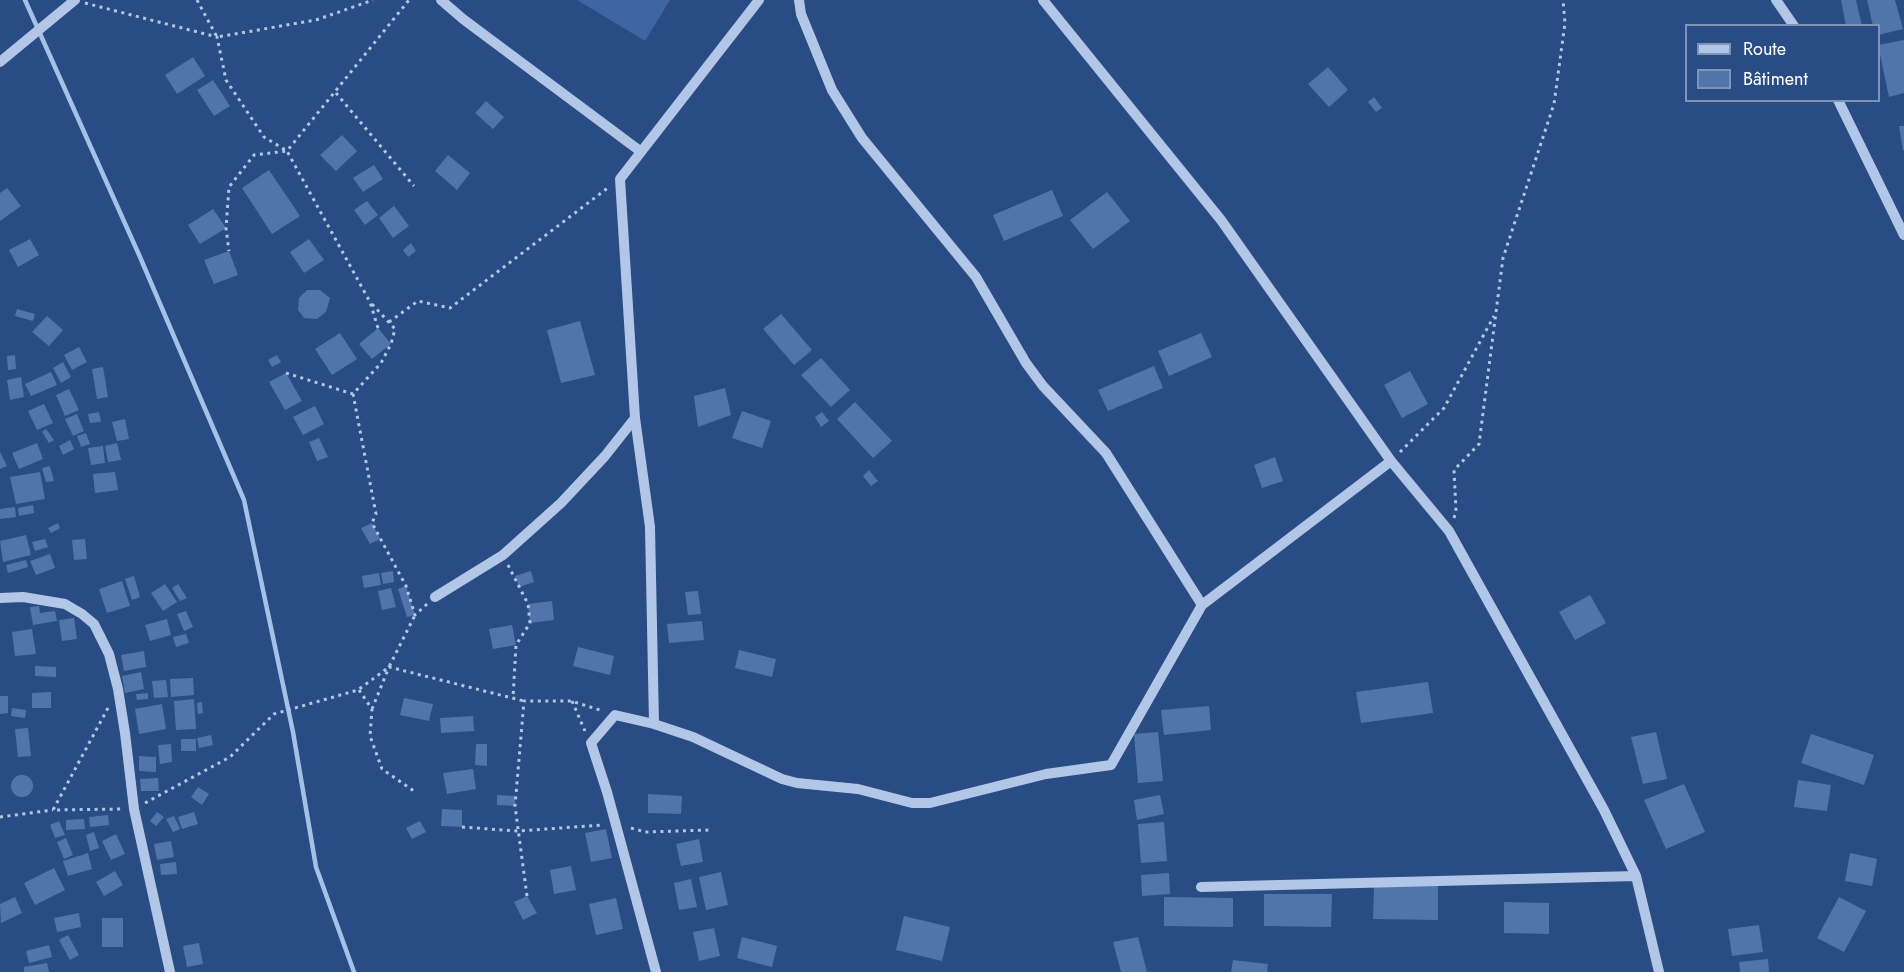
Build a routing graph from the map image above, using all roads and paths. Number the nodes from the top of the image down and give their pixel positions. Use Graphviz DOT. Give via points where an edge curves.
graph roads {
  1 [pos="75,0"];
  2 [pos="197,0"];
  3 [pos="373,0"];
  4 [pos="409,0"];
  5 [pos="441,0"];
  6 [pos="759,0"];
  7 [pos="799,0"];
  8 [pos="1043,0"];
  9 [pos="1563,0"];
  10 [pos="1776,0"];
  11 [pos="1793,24"];
  12 [pos="217,37"];
  13 [pos="0,62"];
  14 [pos="335,93"];
  15 [pos="1839,102"];
  16 [pos="287,151"];
  17 [pos="640,151"];
  18 [pos="620,179"];
  19 [pos="414,186"];
  20 [pos="1904,235"];
  21 [pos="229,250"];
  22 [pos="370,302"];
  23 [pos="1496,312"];
  24 [pos="388,322"];
  25 [pos="378,328"];
  26 [pos="286,373"];
  27 [pos="353,394"];
  28 [pos="635,418"];
  29 [pos="1391,461"];
  30 [pos="1449,531"];
  31 [pos="503,555"];
  32 [pos="435,597"];
  33 [pos="0,598"];
  34 [pos="1202,605"];
  35 [pos="415,615"];
  36 [pos="389,667"];
  37 [pos="118,689"];
  38 [pos="358,690"];
  39 [pos="513,698"];
  40 [pos="524,701"];
  41 [pos="571,701"];
  42 [pos="372,709"];
  43 [pos="615,715"];
  44 [pos="654,724"];
  45 [pos="591,743"];
  46 [pos="414,791"];
  47 [pos="134,809"];
  48 [pos="53,810"];
  49 [pos="0,817"];
  50 [pos="615,824"];
  51 [pos="462,827"];
  52 [pos="710,830"];
  53 [pos="517,831"];
  54 [pos="1636,876"];
  55 [pos="1201,887"];
  56 [pos="527,896"];
  57 [pos="170,972"];
  58 [pos="656,972"];
  59 [pos="1659,972"];
  1 -- 12 [label="path"];
  1 -- 13 [label="street"];
  2 -- 12 [label="path"];
  3 -- 12 [label="path" via="316,20"];
  4 -- 14 [label="path"];
  5 -- 17 [label="street"];
  6 -- 17 [label="street"];
  7 -- 34 [label="street" via="832,90 862,138 975,277 1043,386 1106,453"];
  8 -- 29 [label="street" via="1221,220"];
  9 -- 23 [label="path" via="1565,23 1554,104 1503,258"];
  10 -- 11 [label="street"];
  12 -- 16 [label="path" via="226,80 264,137"];
  14 -- 16 [label="path"];
  14 -- 19 [label="path"];
  15 -- 20 [label="street"];
  16 -- 21 [label="path" via="254,155 229,187"];
  16 -- 22 [label="path"];
  17 -- 18 [label="street"];
  18 -- 24 [label="path" via="450,308 418,301"];
  18 -- 28 [label="street"];
  22 -- 24 [label="path"];
  22 -- 25 [label="path"];
  23 -- 29 [label="path" via="1444,408"];
  23 -- 30 [label="path" via="1479,444 1454,470 1456,511"];
  24 -- 27 [label="path" via="395,328 391,344 381,363"];
  26 -- 27 [label="path"];
  27 -- 35 [label="path" via="376,514 372,523 406,586"];
  28 -- 31 [label="street" via="561,503"];
  28 -- 44 [label="street" via="650,527"];
  29 -- 30 [label="street"];
  29 -- 34 [label="street"];
  30 -- 54 [label="street" via="1604,810"];
  31 -- 32 [label="street"];
  31 -- 39 [label="path" via="528,604 530,623 516,645"];
  32 -- 35 [label="path"];
  33 -- 37 [label="street" via="46,600 65,604 82,614 94,624 109,654"];
  34 -- 44 [label="street" via="1111,765 1046,774 930,803 912,803 858,789 782,779 693,737"];
  35 -- 36 [label="path"];
  36 -- 38 [label="path"];
  36 -- 39 [label="path"];
  36 -- 42 [label="path"];
  37 -- 47 [label="street"];
  37 -- 48 [label="path"];
  38 -- 42 [label="path"];
  38 -- 47 [label="path" via="274,714 231,757"];
  39 -- 40 [label="path"];
  40 -- 41 [label="path"];
  40 -- 53 [label="path" via="514,806"];
  41 -- 43 [label="path"];
  41 -- 45 [label="path"];
  42 -- 46 [label="path" via="370,736 382,769"];
  43 -- 44 [label="street"];
  43 -- 45 [label="street"];
  45 -- 50 [label="street"];
  47 -- 48 [label="path"];
  47 -- 57 [label="street"];
  48 -- 49 [label="path"];
  50 -- 52 [label="path" via="645,832"];
  50 -- 53 [label="path"];
  50 -- 58 [label="street"];
  51 -- 53 [label="path"];
  53 -- 56 [label="path"];
  54 -- 55 [label="street"];
  54 -- 59 [label="street"];
}
